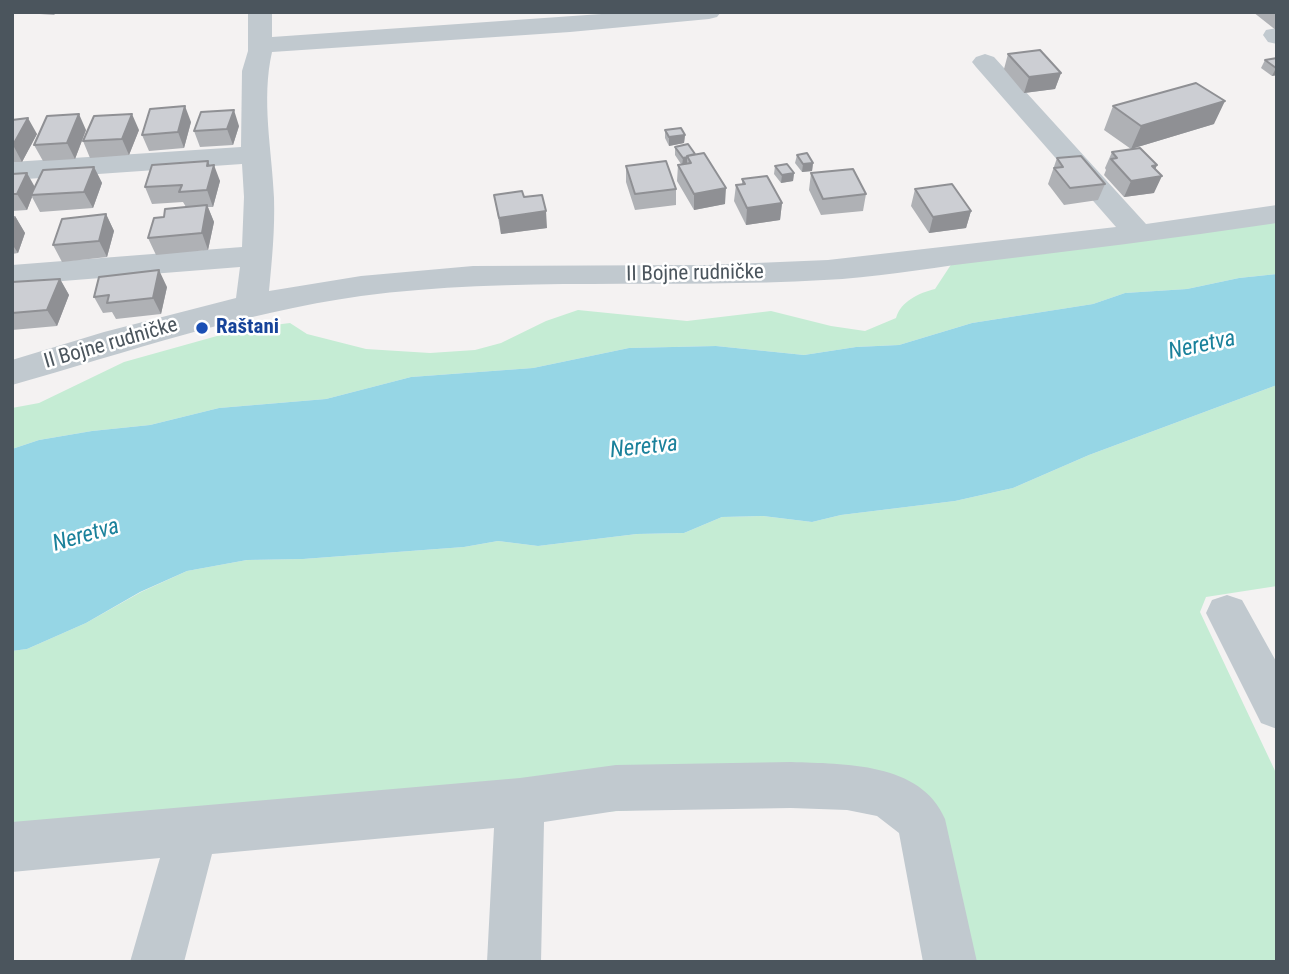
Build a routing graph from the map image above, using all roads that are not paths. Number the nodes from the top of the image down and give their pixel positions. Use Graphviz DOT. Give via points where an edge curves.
graph roads {
  1 [pos="260,12"];
  2 [pos="709,12"];
  3 [pos="260,45"];
  4 [pos="985,62"];
  5 [pos="256,155"];
  6 [pos="12,171"];
  7 [pos="1277,214"];
  8 [pos="1139,234"];
  9 [pos="257,256"];
  10 [pos="12,275"];
  11 [pos="251,305"];
  12 [pos="12,373"];
  13 [pos="1227,613"];
  14 [pos="1277,708"];
  15 [pos="520,802"];
  16 [pos="193,831"];
  17 [pos="12,847"];
  18 [pos="157,962"];
  19 [pos="514,962"];
  20 [pos="950,962"];
  1 -- 3 [label="street"];
  2 -- 3 [label="street"];
  3 -- 5 [label="street"];
  4 -- 8 [label="street"];
  5 -- 6 [label="street"];
  5 -- 9 [label="street" via="260,198"];
  7 -- 8 [label="street, II Bojne rudničke"];
  8 -- 11 [label="street, II Bojne rudničke" via="828,270 473,275 361,286"];
  9 -- 10 [label="street"];
  9 -- 11 [label="street"];
  11 -- 12 [label="street, II Bojne rudničke"];
  13 -- 14 [label="street"];
  15 -- 16 [label="street"];
  15 -- 19 [label="street"];
  15 -- 20 [label="street" via="616,788 791,785 847,787 888,795 922,819"];
  16 -- 17 [label="street"];
  16 -- 18 [label="street"];
}
